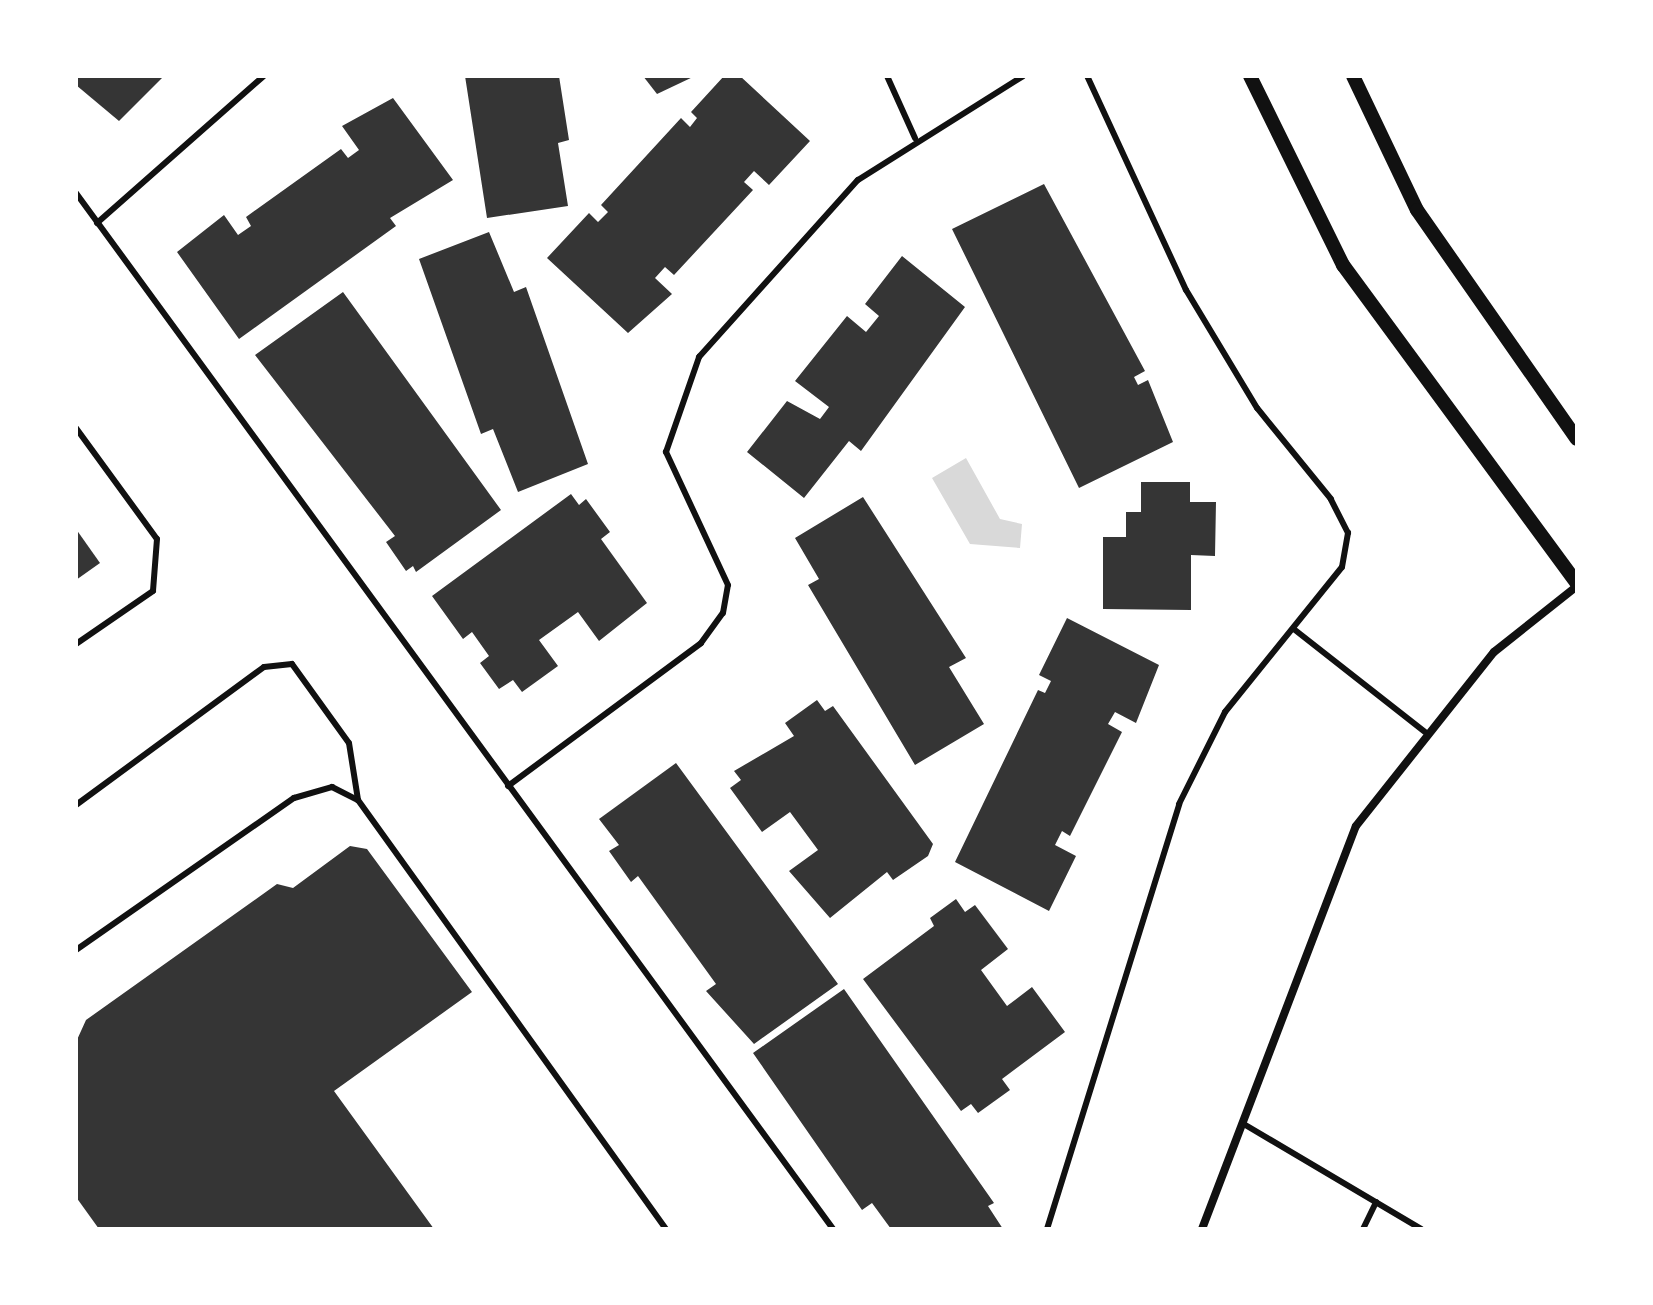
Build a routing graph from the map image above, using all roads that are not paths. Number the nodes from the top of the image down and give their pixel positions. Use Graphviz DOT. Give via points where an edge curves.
graph roads {
  1 [pos="264,76"];
  2 [pos="887,76"];
  3 [pos="1023,76"];
  4 [pos="1087,76"];
  5 [pos="1250,76"];
  6 [pos="1353,76"];
  7 [pos="915,138"];
  8 [pos="76,193"];
  9 [pos="97,223"];
  10 [pos="76,428"];
  11 [pos="1577,439"];
  12 [pos="1577,585"];
  13 [pos="1295,630"];
  14 [pos="76,644"];
  15 [pos="1425,732"];
  16 [pos="508,786"];
  17 [pos="358,800"];
  18 [pos="76,805"];
  19 [pos="76,950"];
  20 [pos="1242,1123"];
  21 [pos="1376,1202"];
  22 [pos="666,1229"];
  23 [pos="833,1229"];
  24 [pos="1047,1229"];
  25 [pos="1202,1229"];
  26 [pos="1363,1229"];
  27 [pos="1421,1229"];
  1 -- 9 [label="lane"];
  2 -- 7 [label="lane"];
  3 -- 7 [label="lane"];
  4 -- 13 [label="lane" via="1186,290 1257,408 1331,499 1348,533 1342,567"];
  5 -- 12 [label="street" via="1343,265"];
  6 -- 11 [label="street" via="1417,210"];
  7 -- 16 [label="lane" via="858,180 754,289 699,357 678,405 666,452 728,585 723,613 701,643"];
  8 -- 9 [label="lane"];
  9 -- 16 [label="lane"];
  10 -- 14 [label="lane" via="157,539 153,591"];
  12 -- 15 [label="street" via="1494,652"];
  13 -- 15 [label="lane"];
  13 -- 24 [label="lane" via="1225,712 1179,804"];
  15 -- 20 [label="street" via="1356,826"];
  16 -- 23 [label="lane"];
  17 -- 18 [label="lane" via="349,743 292,664 264,667"];
  17 -- 19 [label="lane" via="332,787 294,798"];
  17 -- 22 [label="lane"];
  20 -- 21 [label="lane"];
  20 -- 25 [label="street"];
  21 -- 26 [label="lane"];
  21 -- 27 [label="lane"];
}
